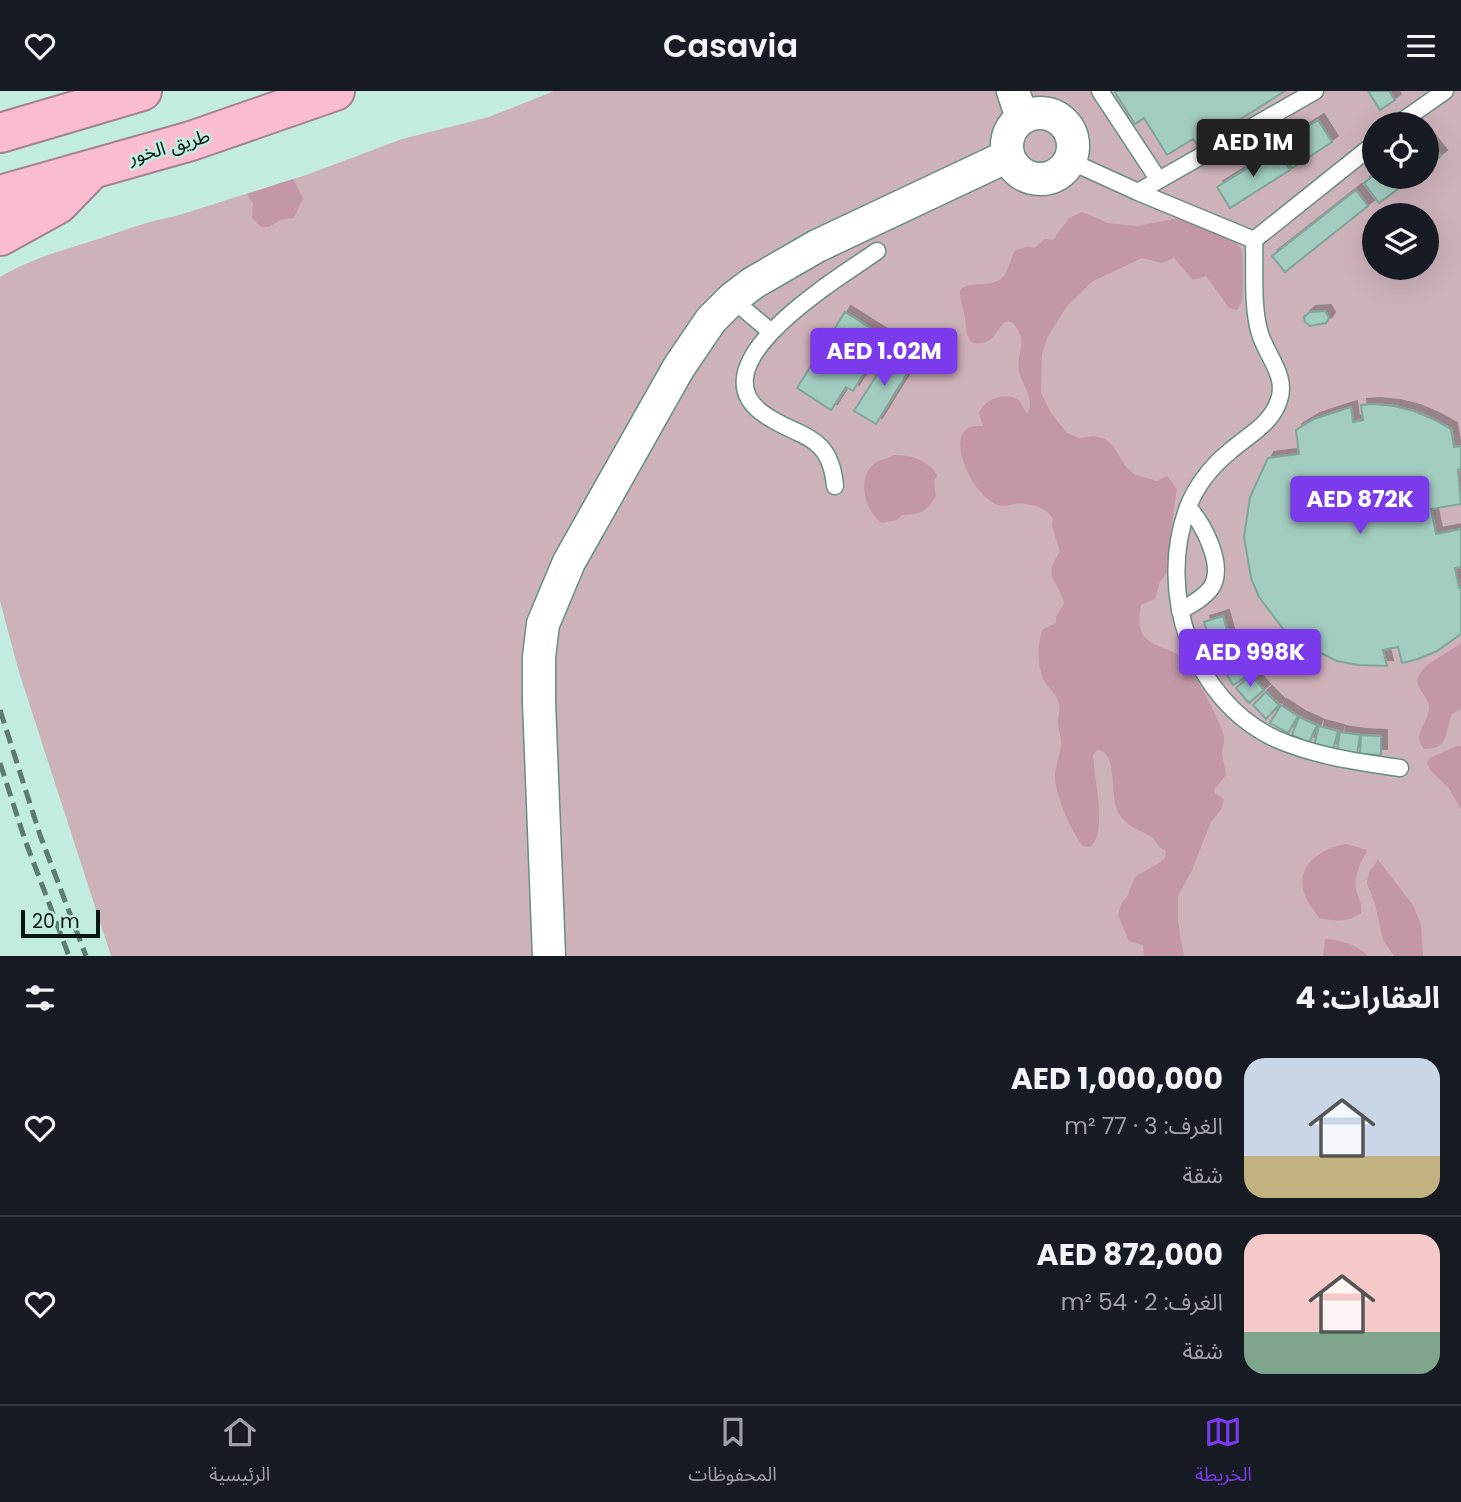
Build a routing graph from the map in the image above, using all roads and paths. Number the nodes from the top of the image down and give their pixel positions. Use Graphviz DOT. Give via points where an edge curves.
graph roads {
  1 [pos="142,91"];
  2 [pos="335,91"];
  3 [pos="1100,91"];
  4 [pos="1315,91"];
  5 [pos="1445,91"];
  6 [pos="1017,105"];
  7 [pos="1415,112"];
  8 [pos="0,133"];
  9 [pos="1362,154"];
  10 [pos="1009,156"];
  11 [pos="1070,161"];
  12 [pos="92,168"];
  13 [pos="1158,179"];
  14 [pos="1138,192"];
  15 [pos="0,195"];
  16 [pos="0,236"];
  17 [pos="1254,240"];
  18 [pos="877,251"];
  19 [pos="732,299"];
  20 [pos="770,331"];
  21 [pos="835,486"];
  22 [pos="1188,507"];
  23 [pos="1180,611"];
  24 [pos="1400,768"];
  25 [pos="549,956"];
  1 -- 8 [label="highway"];
  2 -- 12 [label="highway, طريق الخور" via="191,141"];
  3 -- 13 [label="lane"];
  4 -- 13 [label="lane"];
  5 -- 7 [label="lane"];
  6 -- 10 [label="street"];
  6 -- 11 [label="street" via="1065,124 1073,142"];
  9 -- 17 [label="lane"];
  10 -- 11 [label="street" via="1020,172 1038,179 1056,175"];
  10 -- 19 [label="street" via="817,246"];
  11 -- 14 [label="lane"];
  12 -- 15 [label="highway, طريق الخور"];
  12 -- 16 [label="highway" via="58,205"];
  13 -- 14 [label="lane"];
  14 -- 17 [label="lane"];
  17 -- 22 [label="lane" via="1257,320 1279,376 1279,401 1270,419 1205,476"];
  18 -- 20 [label="lane"];
  19 -- 20 [label="lane"];
  19 -- 25 [label="street" via="679,367 569,562 544,624 539,657"];
  20 -- 21 [label="lane" via="752,356 746,391 762,412 813,438 826,452"];
  22 -- 23 [label="lane" via="1177,579"];
  22 -- 23 [label="lane" via="1208,539 1214,579 1211,588"];
  23 -- 24 [label="lane" via="1199,664 1231,708 1253,726 1308,750"];
}
